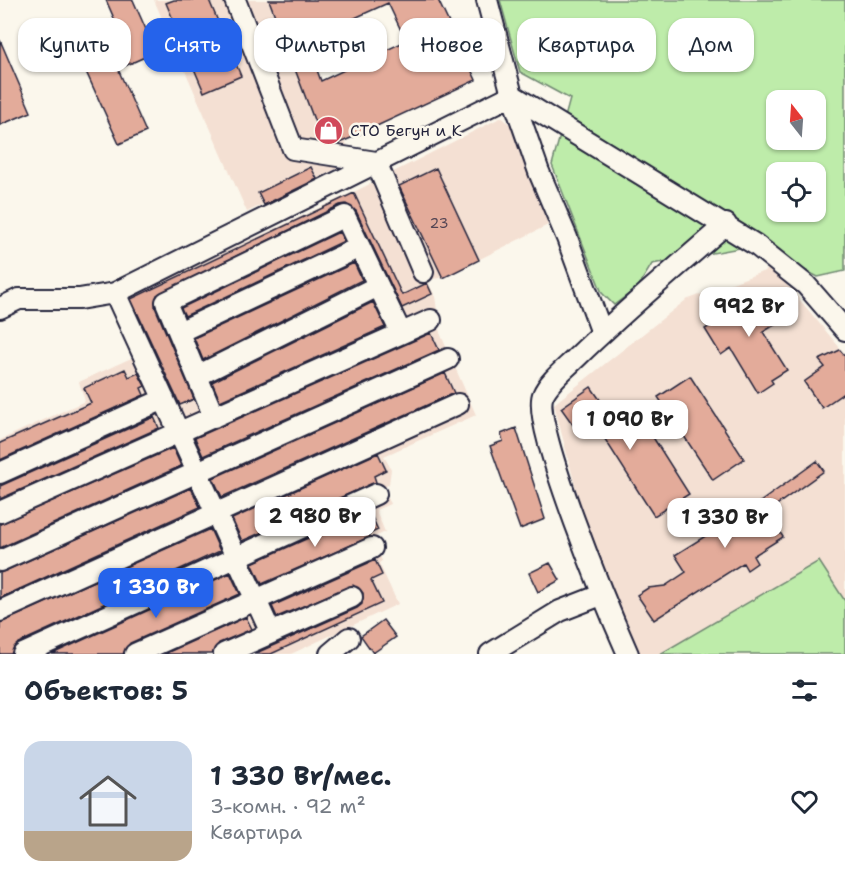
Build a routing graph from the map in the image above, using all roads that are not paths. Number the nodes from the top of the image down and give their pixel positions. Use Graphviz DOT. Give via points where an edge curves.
graph roads {
  1 [pos="235,0"];
  2 [pos="487,0"];
  3 [pos="512,94"];
  4 [pos="376,162"];
  5 [pos="726,224"];
  6 [pos="360,248"];
  7 [pos="423,272"];
  8 [pos="378,286"];
  9 [pos="115,293"];
  10 [pos="0,308"];
  11 [pos="431,320"];
  12 [pos="845,330"];
  13 [pos="179,332"];
  14 [pos="401,333"];
  15 [pos="602,333"];
  16 [pos="448,359"];
  17 [pos="197,376"];
  18 [pos="164,399"];
  19 [pos="458,404"];
  20 [pos="214,417"];
  21 [pos="179,432"];
  22 [pos="197,472"];
  23 [pos="0,473"];
  24 [pos="376,494"];
  25 [pos="0,512"];
  26 [pos="216,514"];
  27 [pos="372,548"];
  28 [pos="236,557"];
  29 [pos="0,561"];
  30 [pos="601,595"];
  31 [pos="352,597"];
  32 [pos="256,600"];
  33 [pos="0,611"];
  34 [pos="270,633"];
  35 [pos="349,638"];
  36 [pos="23,654"];
  37 [pos="135,654"];
  38 [pos="224,654"];
  39 [pos="330,654"];
  40 [pos="490,654"];
  41 [pos="628,654"];
  1 -- 4 [label="street" via="293,149"];
  2 -- 3 [label="street"];
  3 -- 4 [label="street"];
  3 -- 5 [label="street"];
  3 -- 15 [label="street" via="538,172"];
  4 -- 7 [label="street"];
  4 -- 9 [label="street"];
  5 -- 12 [label="street" via="806,285"];
  5 -- 15 [label="street"];
  6 -- 8 [label="street"];
  6 -- 13 [label="street"];
  6 -- 13 [label="street" via="345,216 166,302"];
  8 -- 14 [label="street"];
  8 -- 17 [label="street"];
  9 -- 10 [label="street" via="79,299 19,299"];
  9 -- 18 [label="street"];
  11 -- 14 [label="street"];
  13 -- 17 [label="street"];
  14 -- 20 [label="street"];
  15 -- 30 [label="street" via="549,385 540,410"];
  16 -- 22 [label="street"];
  17 -- 20 [label="street"];
  18 -- 21 [label="street"];
  18 -- 23 [label="street"];
  19 -- 26 [label="street"];
  20 -- 21 [label="street"];
  21 -- 22 [label="street"];
  21 -- 25 [label="street"];
  22 -- 26 [label="street"];
  22 -- 29 [label="street"];
  24 -- 28 [label="street"];
  26 -- 28 [label="street"];
  26 -- 33 [label="street"];
  27 -- 32 [label="street"];
  28 -- 32 [label="street"];
  28 -- 36 [label="street"];
  30 -- 40 [label="street" via="560,611"];
  30 -- 41 [label="street"];
  31 -- 34 [label="street"];
  32 -- 34 [label="street"];
  32 -- 37 [label="street"];
  34 -- 38 [label="street"];
  35 -- 39 [label="street"];
}
